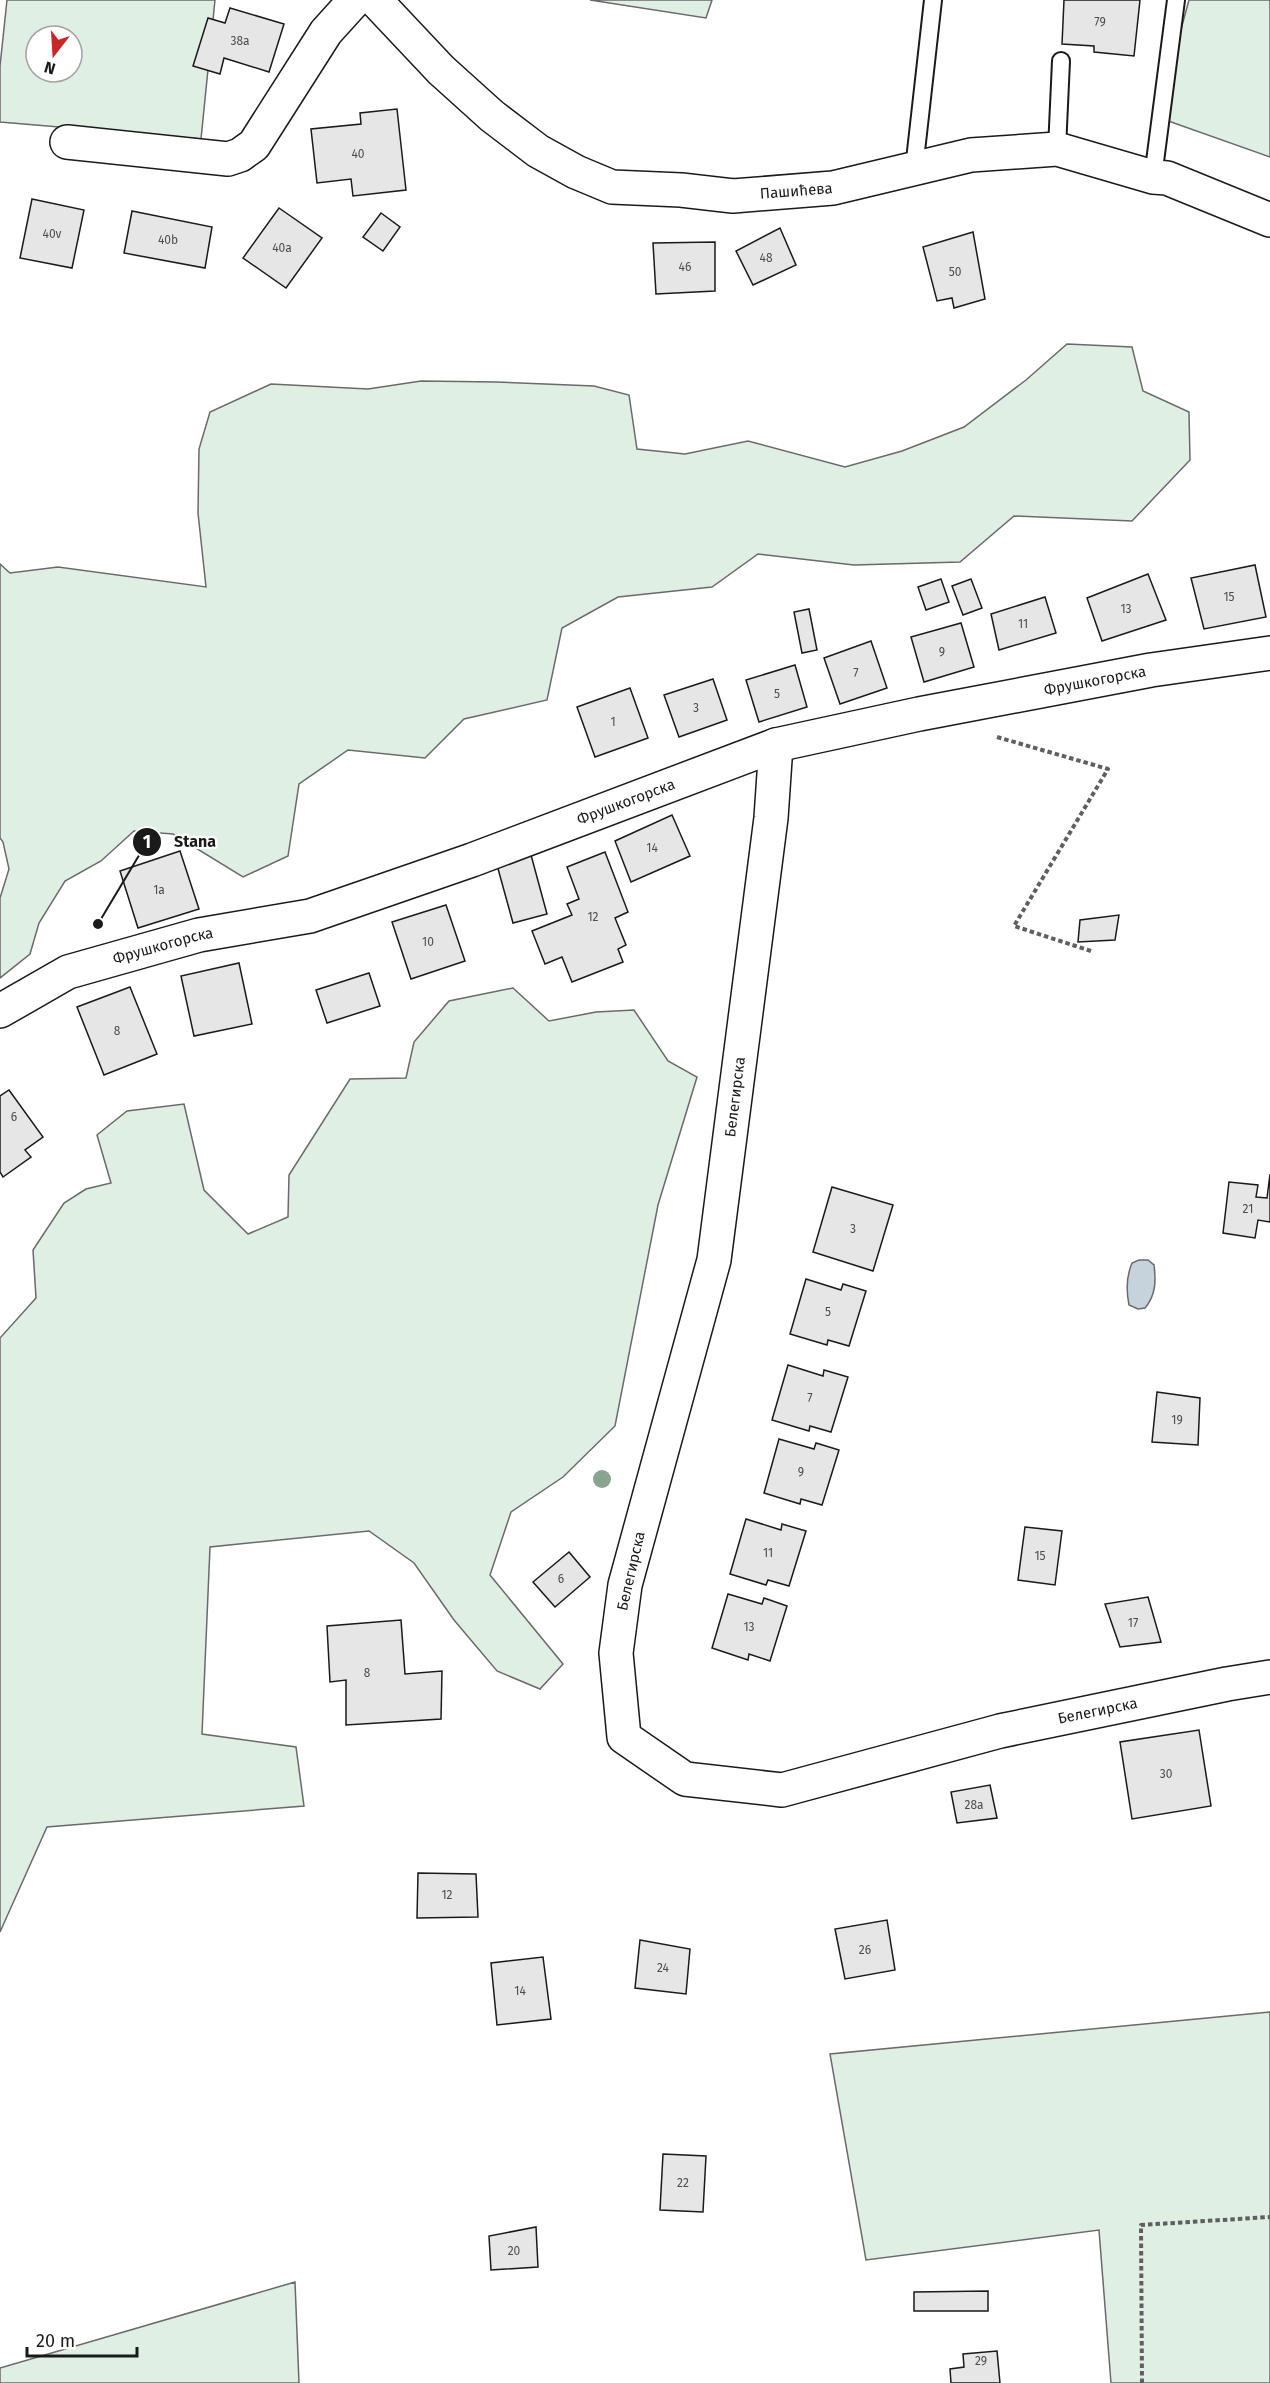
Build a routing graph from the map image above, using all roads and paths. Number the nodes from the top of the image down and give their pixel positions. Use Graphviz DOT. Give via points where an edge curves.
graph roads {
  1 [pos="355,0"];
  2 [pos="375,0"];
  3 [pos="933,0"];
  4 [pos="1176,0"];
  5 [pos="1061,61"];
  6 [pos="67,142"];
  7 [pos="1057,149"];
  8 [pos="914,169"];
  9 [pos="1153,177"];
  10 [pos="1270,220"];
  11 [pos="1270,653"];
  12 [pos="997,737"];
  13 [pos="776,745"];
  14 [pos="1091,951"];
  15 [pos="0,1011"];
  16 [pos="1270,1677"];
  17 [pos="1270,2217"];
  18 [pos="1142,2383"];
  1 -- 6 [label="street" via="326,32 255,145 240,156 228,159"];
  2 -- 8 [label="street, Пашићева" via="441,70 492,116 538,151 612,187 733,196 833,188"];
  3 -- 8 [label="lane"];
  4 -- 9 [label="lane"];
  5 -- 7 [label="lane"];
  7 -- 8 [label="street, Пашићева" via="971,155"];
  7 -- 9 [label="street, Пашићева"];
  9 -- 10 [label="street, Пашићева" via="1167,178"];
  11 -- 13 [label="street, Фрушкогорска" via="1151,670"];
  12 -- 14 [label="path" via="1108,769 1014,926"];
  13 -- 15 [label="street, Фрушкогорска" via="472,860 310,916 200,935 68,972"];
  13 -- 16 [label="street, Белегирска" via="771,818 714,1260 625,1585 616,1653 624,1737 685,1779 782,1790 1000,1731"];
  17 -- 18 [label="path" via="1141,2225"];
}
